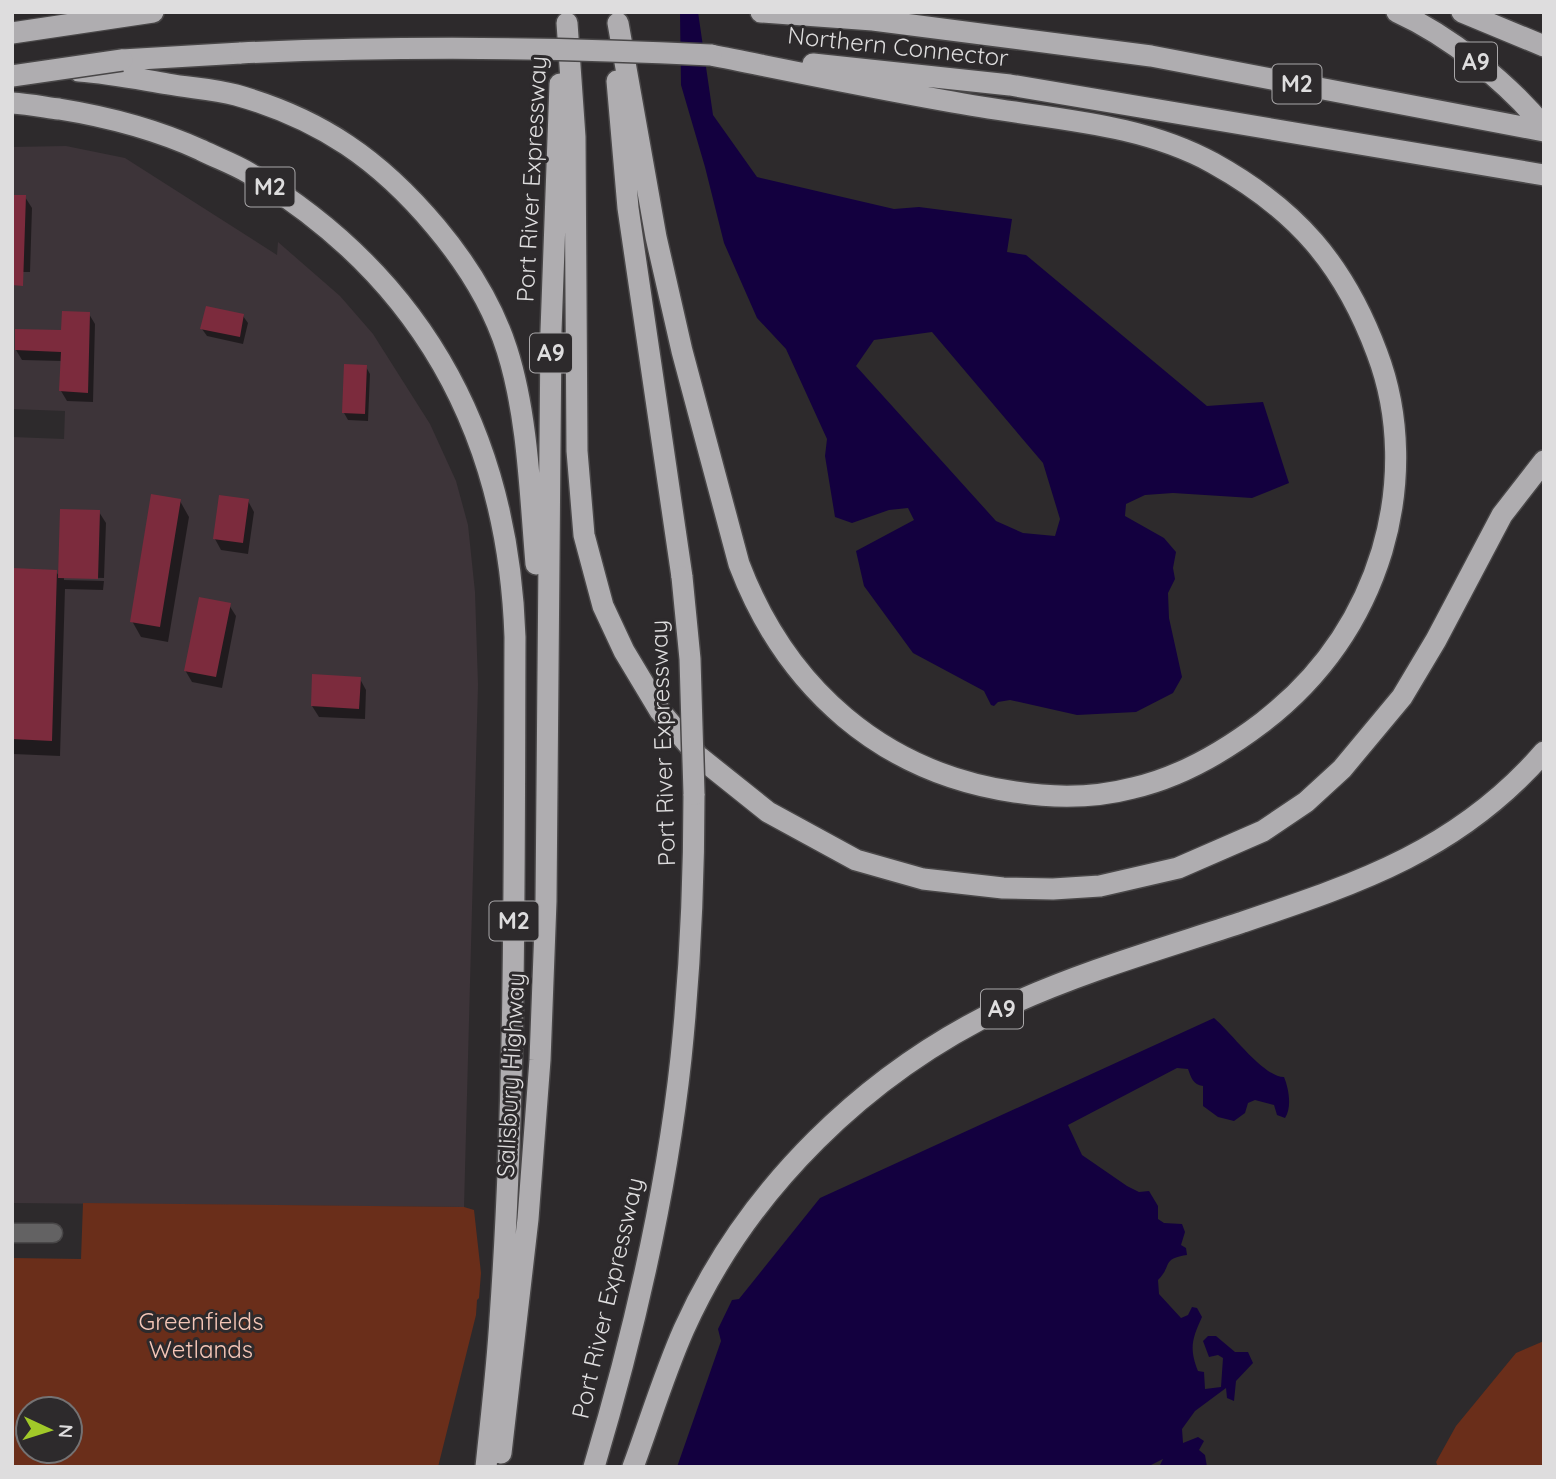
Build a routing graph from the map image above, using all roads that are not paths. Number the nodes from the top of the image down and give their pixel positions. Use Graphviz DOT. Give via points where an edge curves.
graph roads {
  1 [pos="153,12"];
  2 [pos="761,12"];
  3 [pos="1397,12"];
  4 [pos="1462,12"];
  5 [pos="567,17"];
  6 [pos="617,18"];
  7 [pos="13,33"];
  8 [pos="1544,46"];
  9 [pos="711,55"];
  10 [pos="12,68"];
  11 [pos="12,76"];
  12 [pos="12,103"];
  13 [pos="1544,129"];
  14 [pos="1544,175"];
  15 [pos="1544,461"];
  16 [pos="547,685"];
  17 [pos="1544,751"];
  18 [pos="12,1233"];
  19 [pos="53,1233"];
  20 [pos="485,1467"];
  21 [pos="500,1467"];
  22 [pos="594,1467"];
  23 [pos="634,1467"];
  1 -- 7 [label="highway"];
  2 -- 13 [label="highway, Northern Connector / M2" via="873,20 1151,56"];
  3 -- 13 [label="highway, A9" via="1482,66"];
  4 -- 8 [label="highway"];
  5 -- 15 [label="highway" via="575,137 577,451 584,534 603,606 660,711 698,756 768,812 856,860 923,879 990,887 1100,886 1178,868 1263,831 1306,802 1342,769 1402,697 1502,515"];
  5 -- 16 [label="highway, Port River Expressway / A9" via="559,92 551,317"];
  6 -- 9 [label="highway" via="656,237 739,564 769,629 825,701 897,755 943,776 1039,796 1135,788 1173,774 1230,747 1285,705 1325,663 1356,615 1390,524 1396,475 1394,422 1384,370 1363,316 1317,243 1277,205 1184,148 1066,118 887,91"];
  6 -- 22 [label="highway, Port River Expressway, bridge" via="617,95 628,208 682,578 694,794 691,934 674,1114 639,1302"];
  9 -- 11 [label="highway, Northern Connector / M2, bridge" via="593,49 358,48 122,60"];
  9 -- 14 [label="highway, Northern Connector / M2" via="1010,85"];
  10 -- 16 [label="highway" via="110,73 235,95 311,123 347,144 380,168 429,219 464,261 507,350 526,438"];
  12 -- 20 [label="highway, M2" via="105,116 168,135 248,172 321,221 383,282 416,323 454,384 480,441 505,533 514,624 508,1143 500,1319"];
  16 -- 21 [label="highway, Salisbury Highway / A9" via="540,1060 528,1219"];
  17 -- 23 [label="highway, A9" via="1470,821 1398,864 1320,896 1043,991 973,1024 888,1077 794,1163 733,1243 685,1328"];
  18 -- 19 [label="street"];
}
